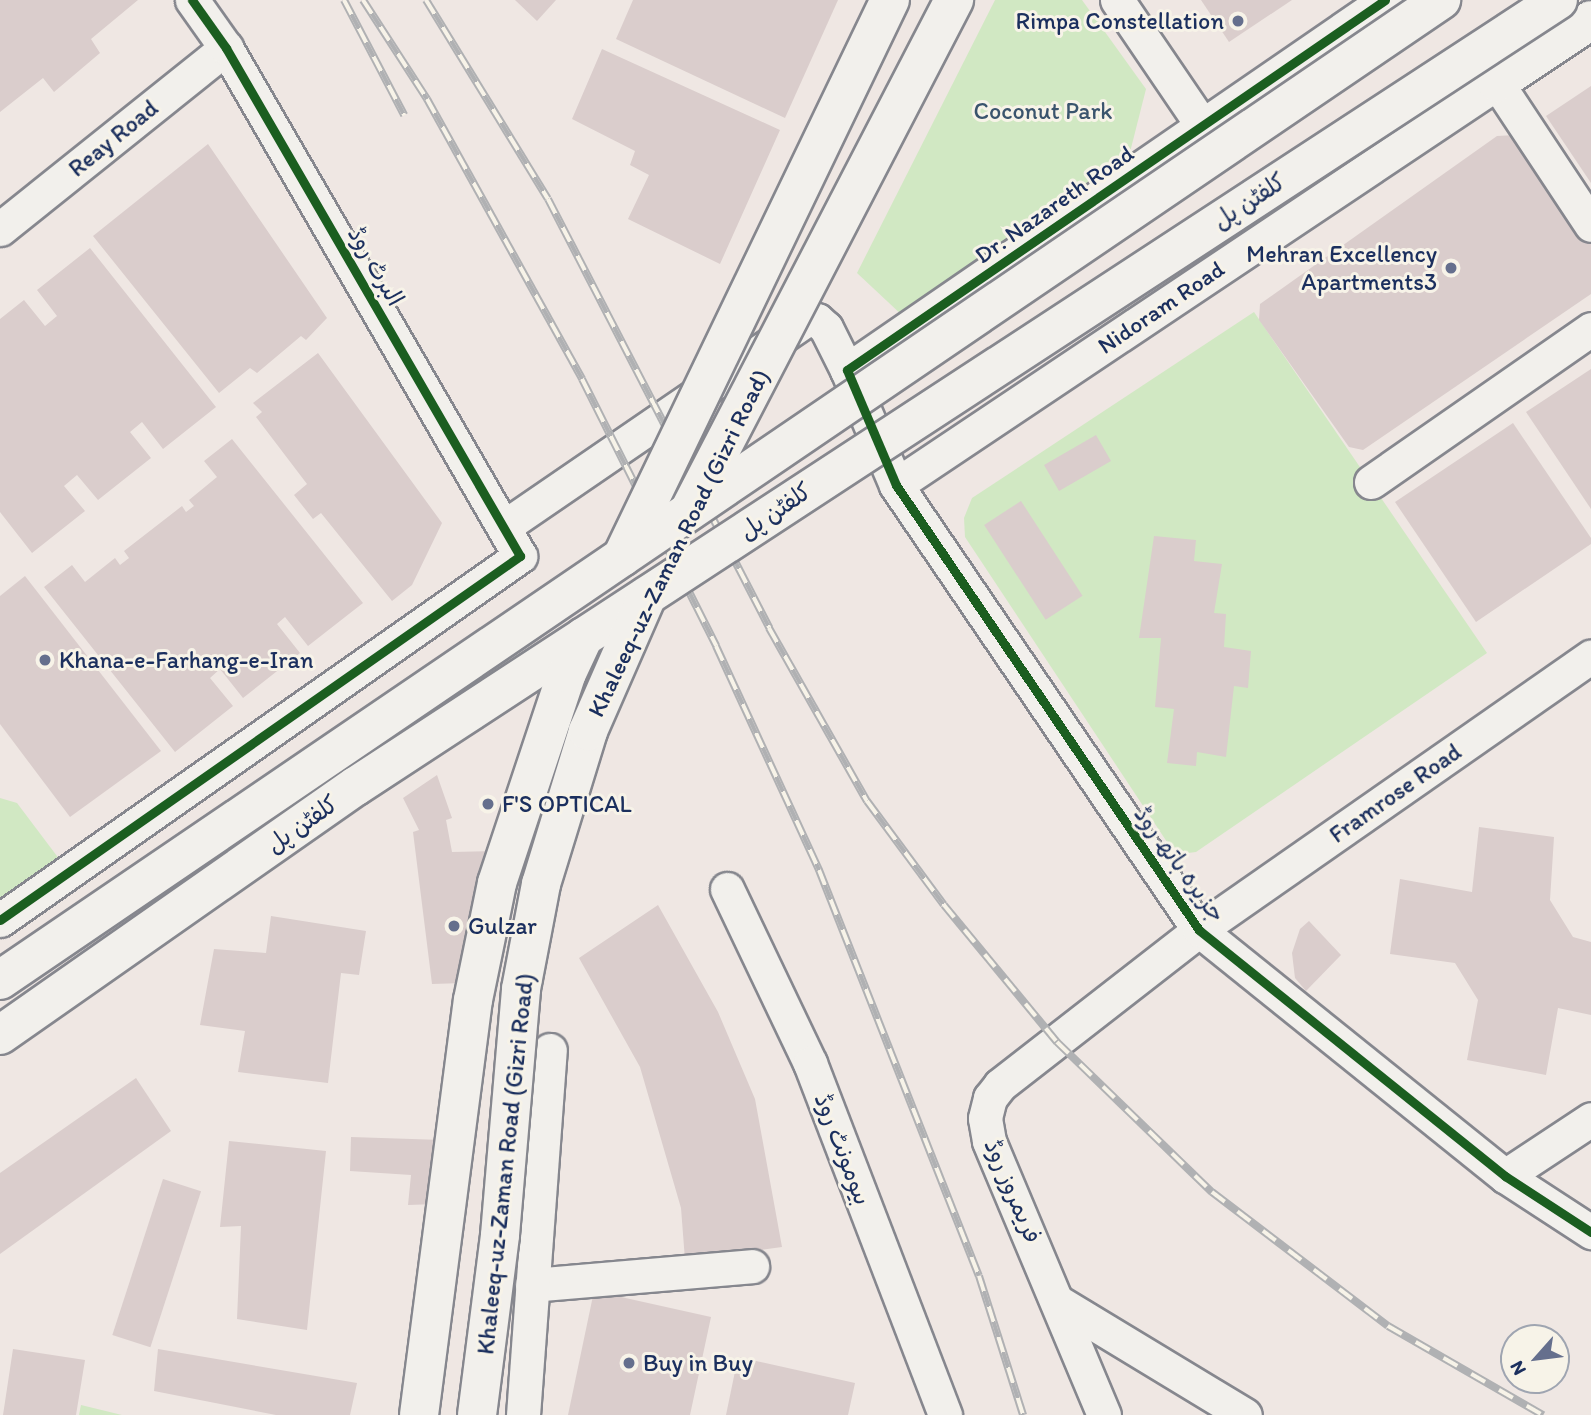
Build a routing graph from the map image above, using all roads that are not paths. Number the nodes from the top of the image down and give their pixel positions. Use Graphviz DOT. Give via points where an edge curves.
graph roads {
  1 [pos="192,0"];
  2 [pos="890,0"];
  3 [pos="954,0"];
  4 [pos="1117,0"];
  5 [pos="1385,0"];
  6 [pos="1441,0"];
  7 [pos="1558,0"];
  8 [pos="1591,20"];
  9 [pos="226,47"];
  10 [pos="1497,83"];
  11 [pos="1202,125"];
  12 [pos="1591,225"];
  13 [pos="0,229"];
  14 [pos="1591,330"];
  15 [pos="847,370"];
  16 [pos="1371,482"];
  17 [pos="896,485"];
  18 [pos="506,526"];
  19 [pos="1591,657"];
  20 [pos="727,889"];
  21 [pos="0,920"];
  22 [pos="1199,930"];
  23 [pos="0,979"];
  24 [pos="0,1035"];
  25 [pos="550,1050"];
  26 [pos="1591,1119"];
  27 [pos="1505,1176"];
  28 [pos="1591,1232"];
  29 [pos="752,1266"];
  30 [pos="532,1285"];
  31 [pos="1060,1303"];
  32 [pos="418,1415"];
  33 [pos="477,1415"];
  34 [pos="523,1415"];
  35 [pos="945,1415"];
  36 [pos="1104,1415"];
  37 [pos="1245,1415"];
  1 -- 9 [label="street, البرٹ روڈ"];
  2 -- 32 [label="main road, Khaleeq-uz-Zaman Road (Gizri Road), bridge" via="567,673 497,883 474,1000"];
  3 -- 33 [label="main road, Khaleeq-uz-Zaman Road (Gizri Road), bridge" via="717,455 619,653 588,731 541,884 521,989"];
  4 -- 11 [label="street"];
  5 -- 11 [label="street, Dr. Nazareth Road"];
  6 -- 23 [label="main road, کلفٹن پل, bridge"];
  7 -- 24 [label="main road, کلفٹن پل, bridge" via="356,786"];
  8 -- 10 [label="main road"];
  9 -- 13 [label="street, Reay Road"];
  9 -- 18 [label="street, البرٹ روڈ"];
  10 -- 12 [label="street"];
  10 -- 17 [label="street, Nidoram Road"];
  11 -- 15 [label="street, Dr. Nazareth Road"];
  14 -- 16 [label="street"];
  15 -- 17 [label="street"];
  15 -- 18 [label="street" via="826,328 807,318"];
  17 -- 22 [label="street, جزیرہ باتھ روڈ"];
  18 -- 21 [label="street, البرٹ روڈ" via="520,556"];
  19 -- 22 [label="street, Framrose Road"];
  20 -- 35 [label="street, بیومونٹ روڈ" via="810,1063"];
  22 -- 27 [label="street, جزیرہ باتھ روڈ"];
  22 -- 31 [label="street, فریمروز روڈ" via="1000,1085 990,1098 985,1118 989,1141"];
  25 -- 30 [label="street"];
  26 -- 27 [label="street"];
  27 -- 28 [label="street, جزیرہ باتھ روڈ"];
  29 -- 30 [label="street"];
  30 -- 34 [label="street"];
  31 -- 36 [label="street, فریمروز روڈ"];
  31 -- 37 [label="street"];
}
